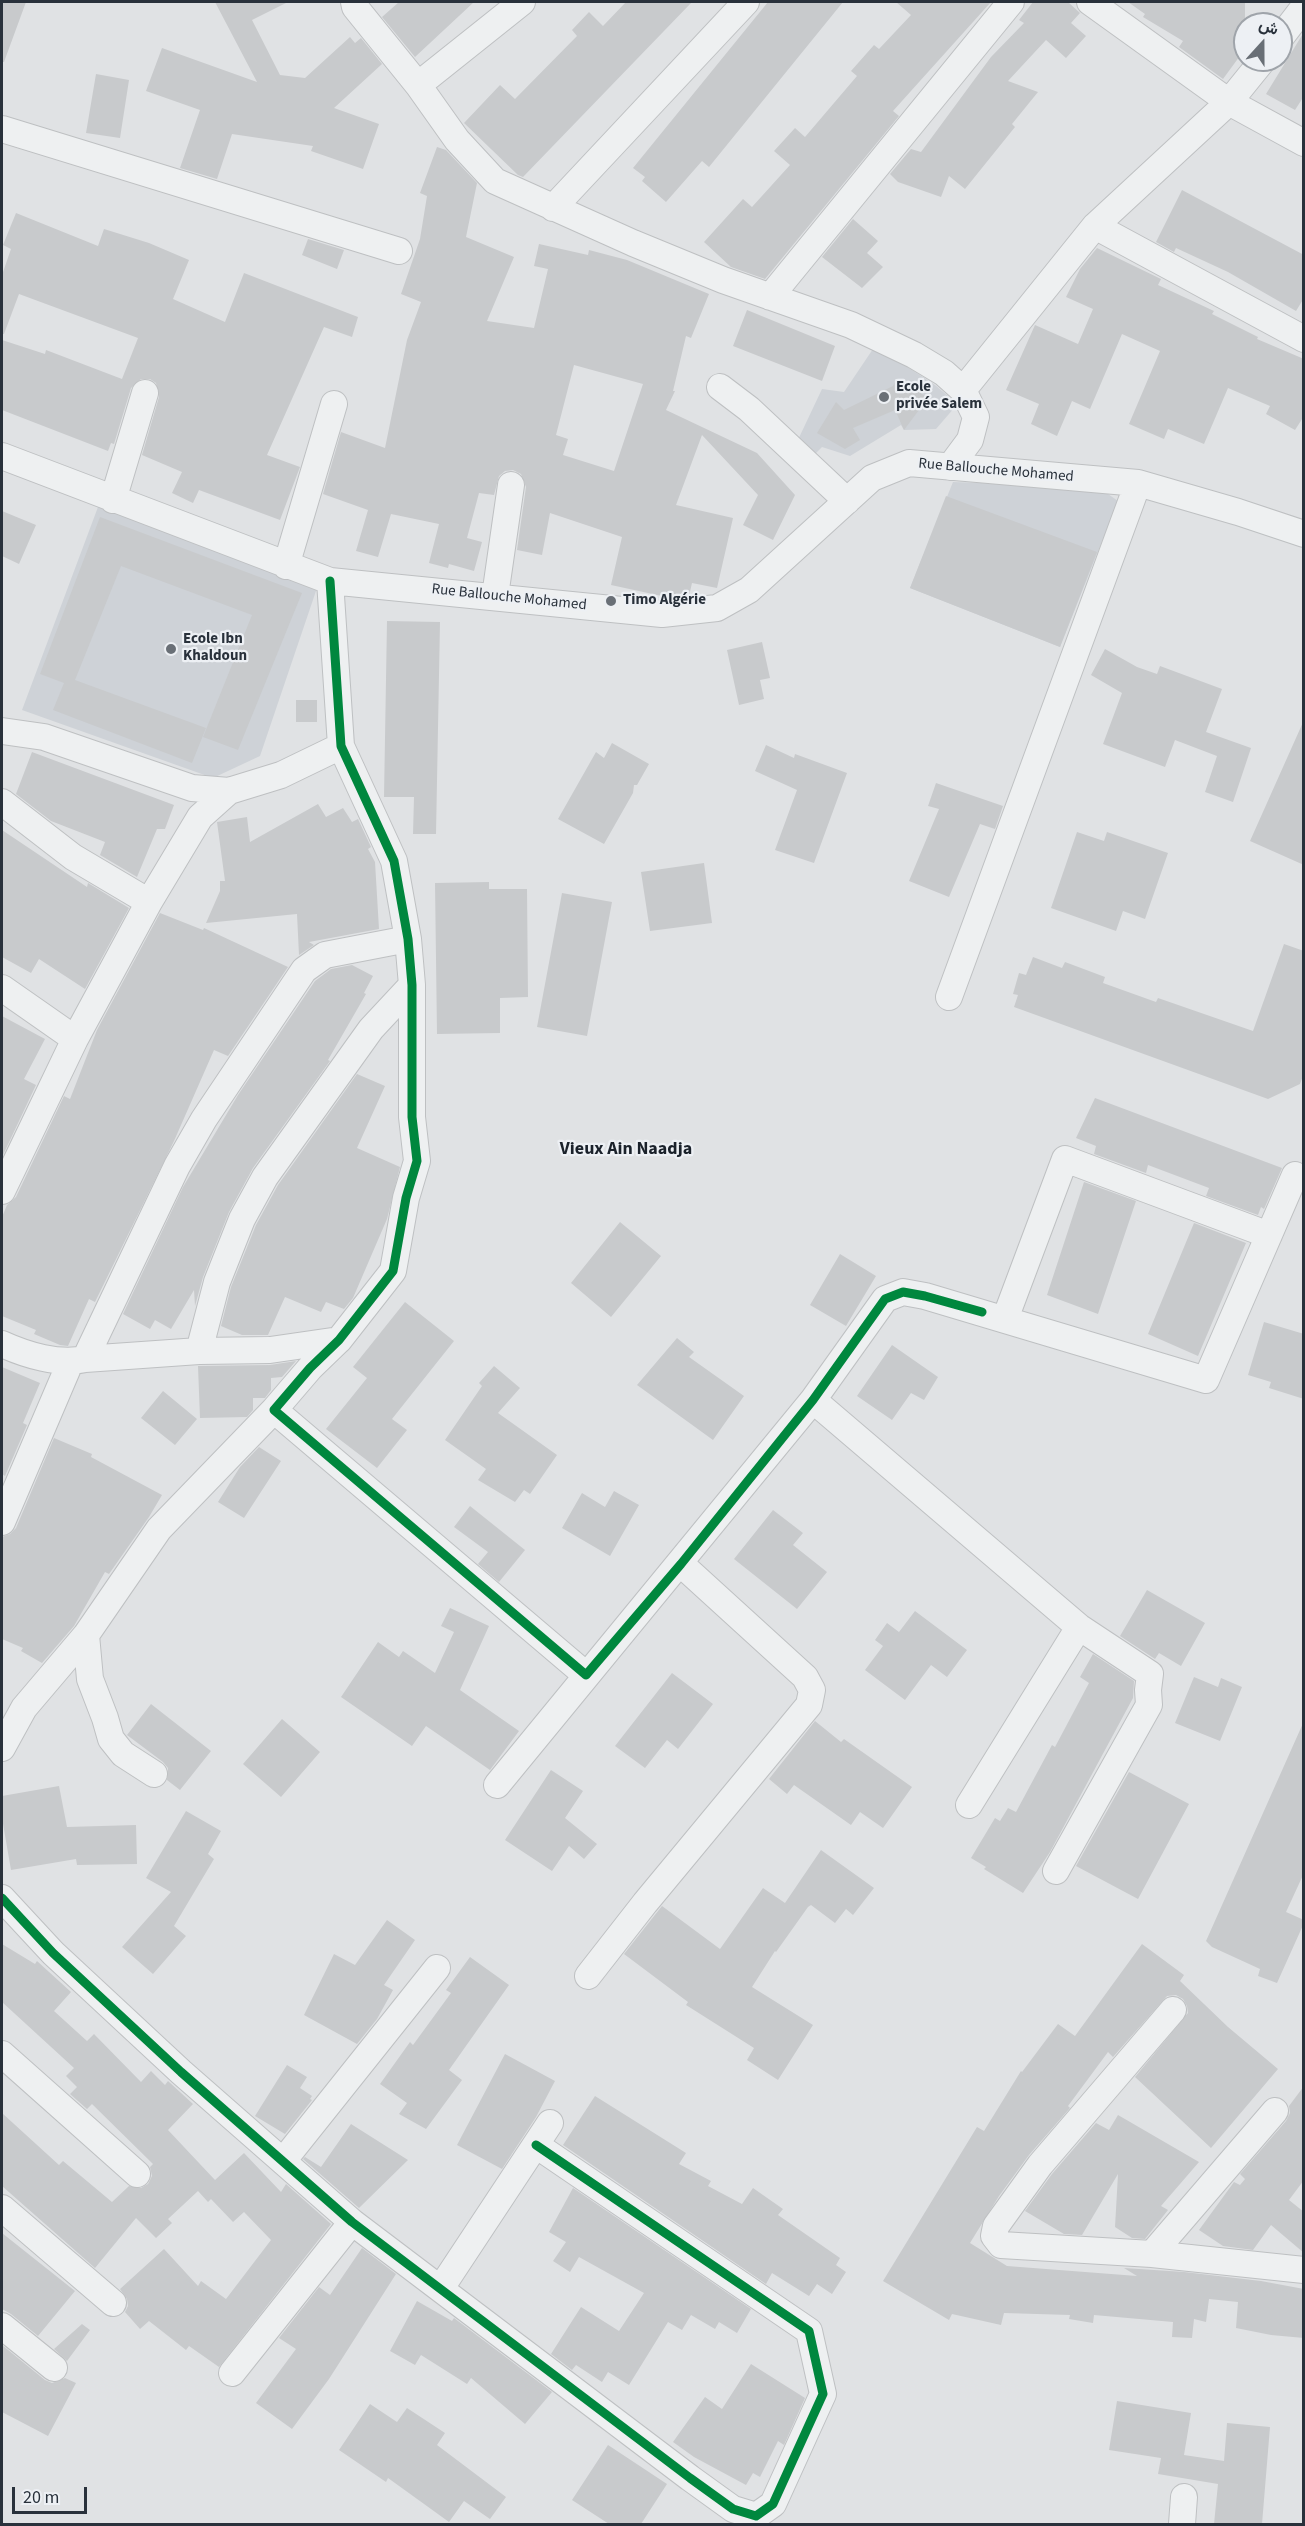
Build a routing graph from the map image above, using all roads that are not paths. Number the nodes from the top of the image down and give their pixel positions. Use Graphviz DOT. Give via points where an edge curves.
graph roads {
  1 [pos="354,2"];
  2 [pos="522,2"];
  3 [pos="746,2"];
  4 [pos="1011,2"];
  5 [pos="1090,2"];
  6 [pos="1304,7"];
  7 [pos="1293,21"];
  8 [pos="1253,72"];
  9 [pos="418,85"];
  10 [pos="1229,102"];
  11 [pos="2,129"];
  12 [pos="1304,143"];
  13 [pos="554,208"];
  14 [pos="1095,226"];
  15 [pos="399,250"];
  16 [pos="770,297"];
  17 [pos="1304,339"];
  18 [pos="720,387"];
  19 [pos="963,390"];
  20 [pos="145,393"];
  21 [pos="334,404"];
  22 [pos="2,456"];
  23 [pos="950,467"];
  24 [pos="1138,483"];
  25 [pos="511,485"];
  26 [pos="113,500"];
  27 [pos="847,501"];
  28 [pos="1304,534"];
  29 [pos="286,566"];
  30 [pos="330,581"];
  31 [pos="495,596"];
  32 [pos="2,731"];
  33 [pos="341,746"];
  34 [pos="229,791"];
  35 [pos="2,802"];
  36 [pos="149,902"];
  37 [pos="408,939"];
  38 [pos="412,985"];
  39 [pos="2,988"];
  40 [pos="949,997"];
  41 [pos="75,1039"];
  42 [pos="1295,1174"];
  43 [pos="4,1178"];
  44 [pos="1269,1236"];
  45 [pos="993,1315"];
  46 [pos="339,1340"];
  47 [pos="2,1344"];
  48 [pos="199,1351"];
  49 [pos="78,1361"];
  50 [pos="813,1400"];
  51 [pos="274,1410"];
  52 [pos="2,1522"];
  53 [pos="681,1564"];
  54 [pos="1079,1627"];
  55 [pos="86,1635"];
  56 [pos="586,1675"];
  57 [pos="2,1748"];
  58 [pos="154,1774"];
  59 [pos="497,1785"];
  60 [pos="969,1805"];
  61 [pos="1056,1871"];
  62 [pos="2,1898"];
  63 [pos="437,1968"];
  64 [pos="588,1976"];
  65 [pos="1173,2010"];
  66 [pos="2,2054"];
  67 [pos="1275,2111"];
  68 [pos="550,2123"];
  69 [pos="536,2145"];
  70 [pos="283,2161"];
  71 [pos="137,2174"];
  72 [pos="2,2208"];
  73 [pos="352,2222"];
  74 [pos="1152,2254"];
  75 [pos="1304,2270"];
  76 [pos="441,2288"];
  77 [pos="112,2303"];
  78 [pos="2,2326"];
  79 [pos="54,2368"];
  80 [pos="232,2373"];
  81 [pos="1184,2497"];
  82 [pos="1182,2524"];
  1 -- 9 [label="street"];
  2 -- 9 [label="street"];
  3 -- 13 [label="street"];
  4 -- 16 [label="street"];
  5 -- 10 [label="street"];
  6 -- 7 [label="street"];
  8 -- 10 [label="street"];
  9 -- 13 [label="street" via="457,140 495,181"];
  10 -- 12 [label="street"];
  10 -- 14 [label="street"];
  11 -- 15 [label="street"];
  13 -- 16 [label="street"];
  14 -- 17 [label="street"];
  14 -- 19 [label="street"];
  16 -- 19 [label="street" via="851,325 914,355"];
  18 -- 27 [label="street" via="749,409"];
  19 -- 23 [label="street" via="976,417 970,440"];
  20 -- 26 [label="street"];
  21 -- 29 [label="street"];
  22 -- 26 [label="street, Rue Ballouche Mohamed"];
  23 -- 24 [label="street, Rue Ballouche Mohamed"];
  23 -- 27 [label="street, Rue Ballouche Mohamed" via="909,463 872,478"];
  24 -- 28 [label="street, Rue Ballouche Mohamed"];
  24 -- 40 [label="street"];
  25 -- 31 [label="street"];
  26 -- 29 [label="street, Rue Ballouche Mohamed"];
  27 -- 31 [label="street, Rue Ballouche Mohamed" via="749,590 717,608 662,614"];
  29 -- 30 [label="street, Rue Ballouche Mohamed"];
  30 -- 31 [label="street, Rue Ballouche Mohamed"];
  30 -- 33 [label="street"];
  32 -- 34 [label="street" via="44,737 192,788"];
  33 -- 34 [label="street" via="281,775"];
  33 -- 37 [label="street" via="394,861"];
  34 -- 36 [label="street" via="200,817"];
  35 -- 36 [label="street" via="73,857"];
  36 -- 41 [label="street"];
  37 -- 38 [label="street"];
  37 -- 49 [label="street" via="325,955 304,970 204,1119"];
  38 -- 46 [label="street" via="412,1117 417,1161 393,1271"];
  38 -- 48 [label="street" via="371,1029 265,1177 242,1219 217,1282"];
  39 -- 41 [label="street"];
  41 -- 43 [label="street"];
  42 -- 44 [label="street"];
  44 -- 45 [label="street" via="1206,1380"];
  44 -- 45 [label="street" via="1065,1159"];
  45 -- 50 [label="street" via="903,1292 885,1299"];
  46 -- 48 [label="street" via="270,1350"];
  46 -- 51 [label="street"];
  47 -- 49 [label="street" via="18,1352"];
  48 -- 49 [label="street"];
  49 -- 52 [label="street"];
  50 -- 53 [label="street"];
  50 -- 54 [label="street"];
  51 -- 55 [label="street" via="159,1529"];
  51 -- 56 [label="street"];
  53 -- 56 [label="street"];
  53 -- 64 [label="street" via="805,1677 812,1690 809,1705"];
  54 -- 60 [label="street"];
  54 -- 61 [label="street" via="1150,1674 1149,1705"];
  55 -- 57 [label="street" via="24,1708"];
  55 -- 58 [label="street" via="90,1679 111,1740 123,1754"];
  56 -- 59 [label="street"];
  62 -- 70 [label="street" via="53,1953"];
  63 -- 70 [label="street"];
  65 -- 74 [label="street" via="1040,2165 996,2226 994,2236 1001,2245"];
  66 -- 71 [label="street"];
  67 -- 74 [label="street"];
  68 -- 69 [label="street"];
  69 -- 76 [label="street"];
  69 -- 76 [label="street" via="809,2331 823,2394 773,2505 756,2516 734,2509"];
  70 -- 73 [label="street"];
  72 -- 77 [label="street"];
  73 -- 76 [label="street"];
  73 -- 80 [label="street"];
  74 -- 75 [label="street"];
  78 -- 79 [label="street"];
  81 -- 82 [label="street"];
}
